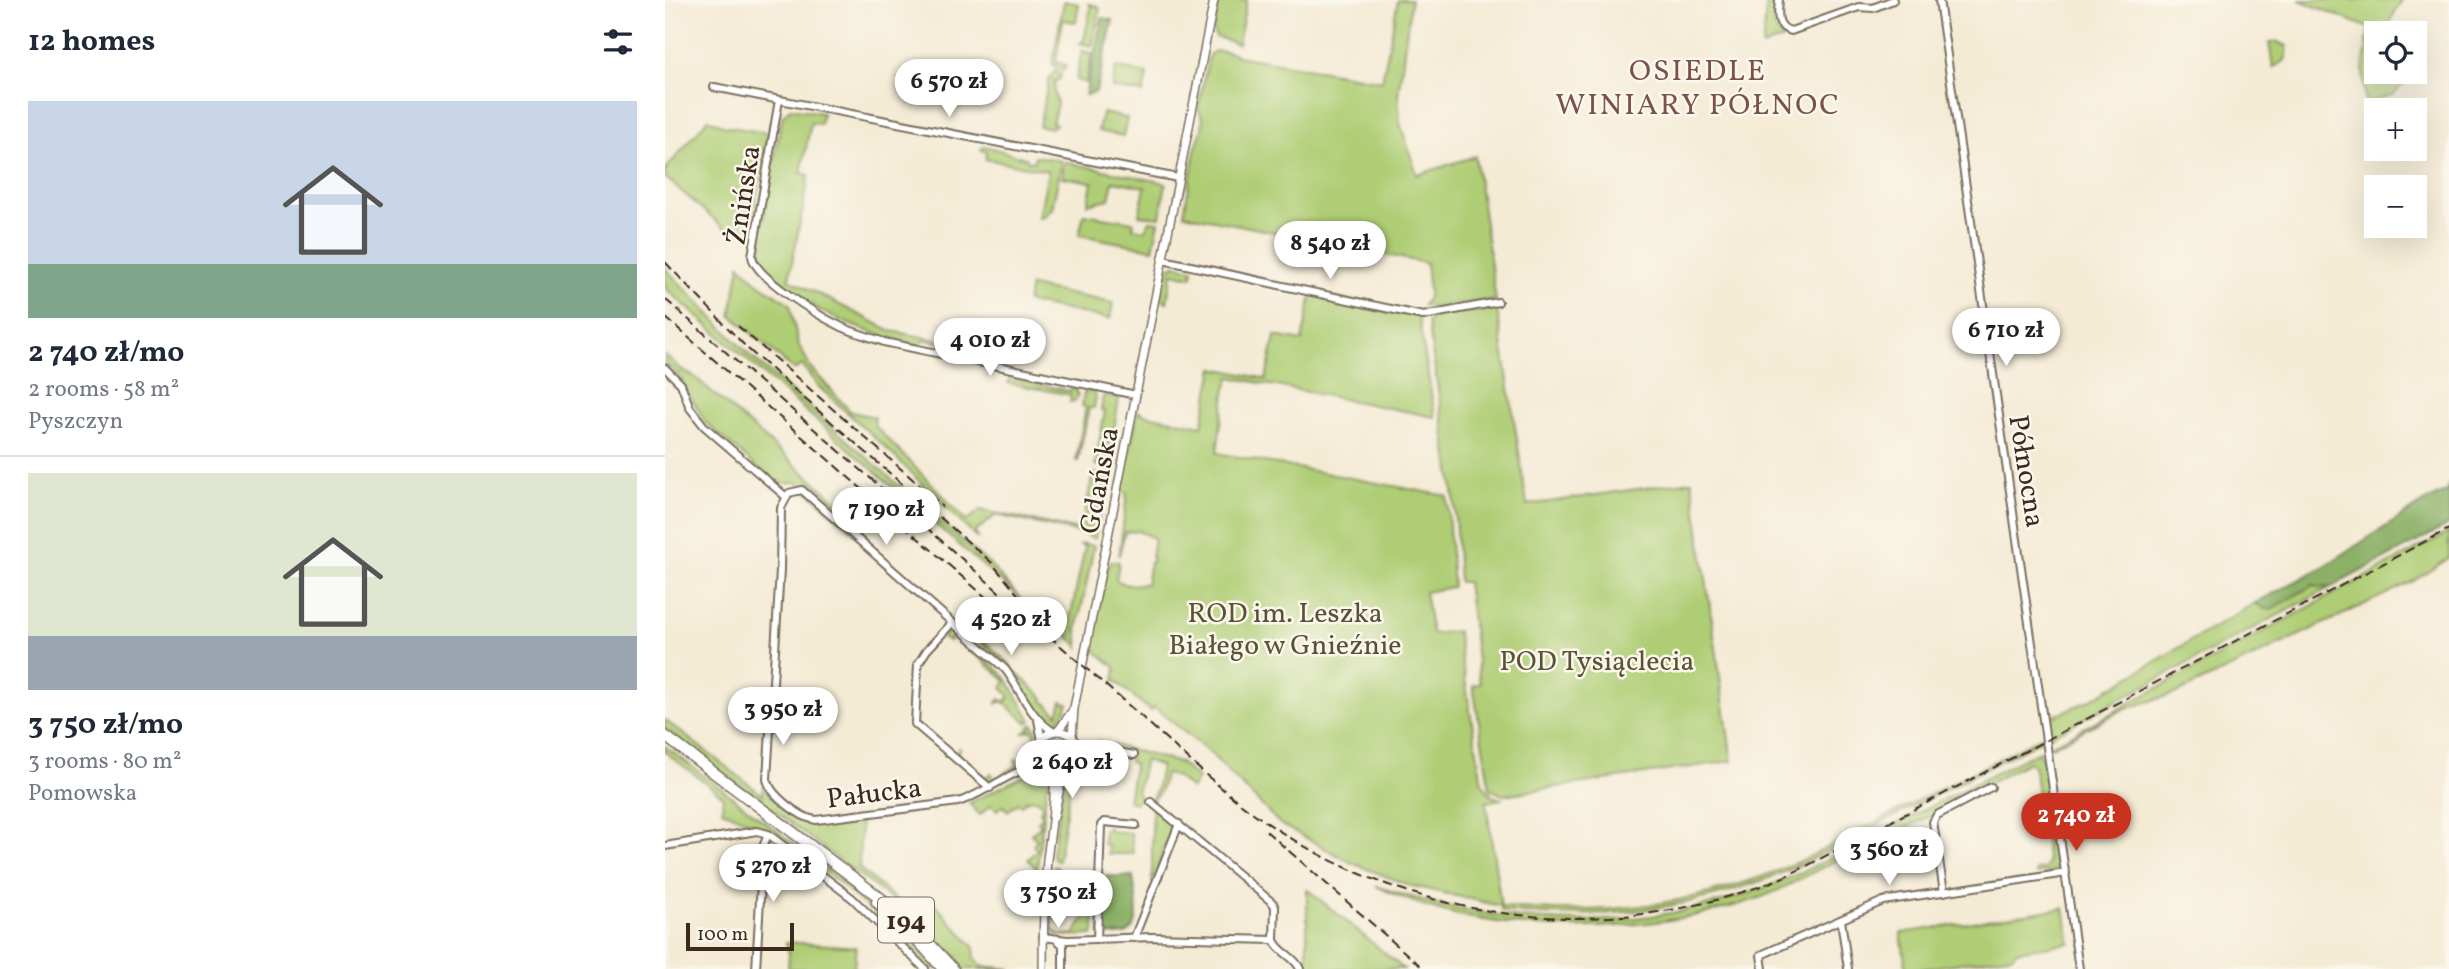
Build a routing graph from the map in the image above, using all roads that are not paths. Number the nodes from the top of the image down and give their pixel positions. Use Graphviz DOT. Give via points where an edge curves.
graph roads {
  1 [pos="1214,0"];
  2 [pos="1779,0"];
  3 [pos="1893,0"];
  4 [pos="1939,0"];
  5 [pos="714,87"];
  6 [pos="779,100"];
  7 [pos="1178,177"];
  8 [pos="1163,260"];
  9 [pos="1498,302"];
  10 [pos="665,368"];
  11 [pos="1136,395"];
  12 [pos="785,496"];
  13 [pos="952,623"];
  14 [pos="1074,708"];
  15 [pos="1038,720"];
  16 [pos="1056,731"];
  17 [pos="665,736"];
  18 [pos="1073,740"];
  19 [pos="1042,741"];
  20 [pos="1101,749"];
  21 [pos="1040,752"];
  22 [pos="1076,755"];
  23 [pos="1134,755"];
  24 [pos="1050,766"];
  25 [pos="1064,767"];
  26 [pos="1016,774"];
  27 [pos="1991,787"];
  28 [pos="990,788"];
  29 [pos="1151,802"];
  30 [pos="1052,824"];
  31 [pos="1179,824"];
  32 [pos="1136,825"];
  33 [pos="768,834"];
  34 [pos="665,846"];
  35 [pos="2066,873"];
  36 [pos="853,879"];
  37 [pos="1944,892"];
  38 [pos="1841,920"];
  39 [pos="1043,937"];
  40 [pos="1134,938"];
  41 [pos="1055,939"];
  42 [pos="1097,939"];
  43 [pos="1274,940"];
  44 [pos="756,969"];
  45 [pos="925,969"];
  46 [pos="943,969"];
  47 [pos="953,969"];
  48 [pos="1043,969"];
  49 [pos="1063,969"];
  50 [pos="1300,969"];
  51 [pos="1763,969"];
  52 [pos="1848,969"];
  53 [pos="2079,969"];
  1 -- 7 [label="street, Gdańska"];
  2 -- 3 [label="street" via="1779,20 1791,31"];
  4 -- 35 [label="street, Północna"];
  5 -- 6 [label="street"];
  6 -- 7 [label="street"];
  6 -- 11 [label="street, Żnińska" via="752,256 756,266 781,288 843,327 884,342"];
  7 -- 8 [label="street, Gdańska"];
  8 -- 9 [label="street" via="1423,316"];
  8 -- 11 [label="street, Gdańska"];
  10 -- 12 [label="street" via="681,384 690,408 704,426"];
  11 -- 14 [label="street, Gdańska"];
  12 -- 13 [label="street" via="802,490"];
  12 -- 28 [label="street, Pałucka" via="767,779 773,794 816,820 958,802"];
  13 -- 15 [label="street" via="1005,669"];
  13 -- 28 [label="street, Pałucka" via="918,664 915,724"];
  14 -- 16 [label="street, Gdańska"];
  14 -- 18 [label="street, Gdańska"];
  15 -- 16 [label="street"];
  15 -- 19 [label="street"];
  16 -- 18 [label="street"];
  16 -- 19 [label="street"];
  17 -- 36 [label="main road, 194"];
  18 -- 20 [label="street"];
  18 -- 22 [label="street"];
  19 -- 21 [label="street"];
  20 -- 22 [label="street"];
  20 -- 23 [label="street"];
  21 -- 24 [label="street"];
  21 -- 26 [label="street, Pałucka"];
  22 -- 25 [label="street"];
  24 -- 25 [label="street"];
  24 -- 26 [label="street, Pałucka"];
  24 -- 30 [label="street"];
  25 -- 30 [label="street"];
  26 -- 28 [label="street, Pałucka"];
  27 -- 37 [label="street" via="1937,815 1933,822"];
  29 -- 31 [label="street"];
  30 -- 39 [label="street"];
  31 -- 40 [label="street"];
  31 -- 43 [label="street" via="1274,905"];
  32 -- 42 [label="street" via="1101,825"];
  33 -- 34 [label="street" via="757,831"];
  33 -- 44 [label="street" via="763,847"];
  33 -- 45 [label="street" via="852,898"];
  35 -- 37 [label="street"];
  35 -- 53 [label="street, Północna"];
  36 -- 46 [label="main road, 194"];
  36 -- 47 [label="main road, 194" via="891,906"];
  37 -- 38 [label="street" via="1883,901"];
  38 -- 51 [label="street" via="1761,955"];
  38 -- 52 [label="street"];
  39 -- 41 [label="street"];
  39 -- 48 [label="street"];
  40 -- 42 [label="street"];
  40 -- 43 [label="street"];
  41 -- 42 [label="street"];
  41 -- 49 [label="street" via="1063,945"];
  43 -- 50 [label="street"];
}
